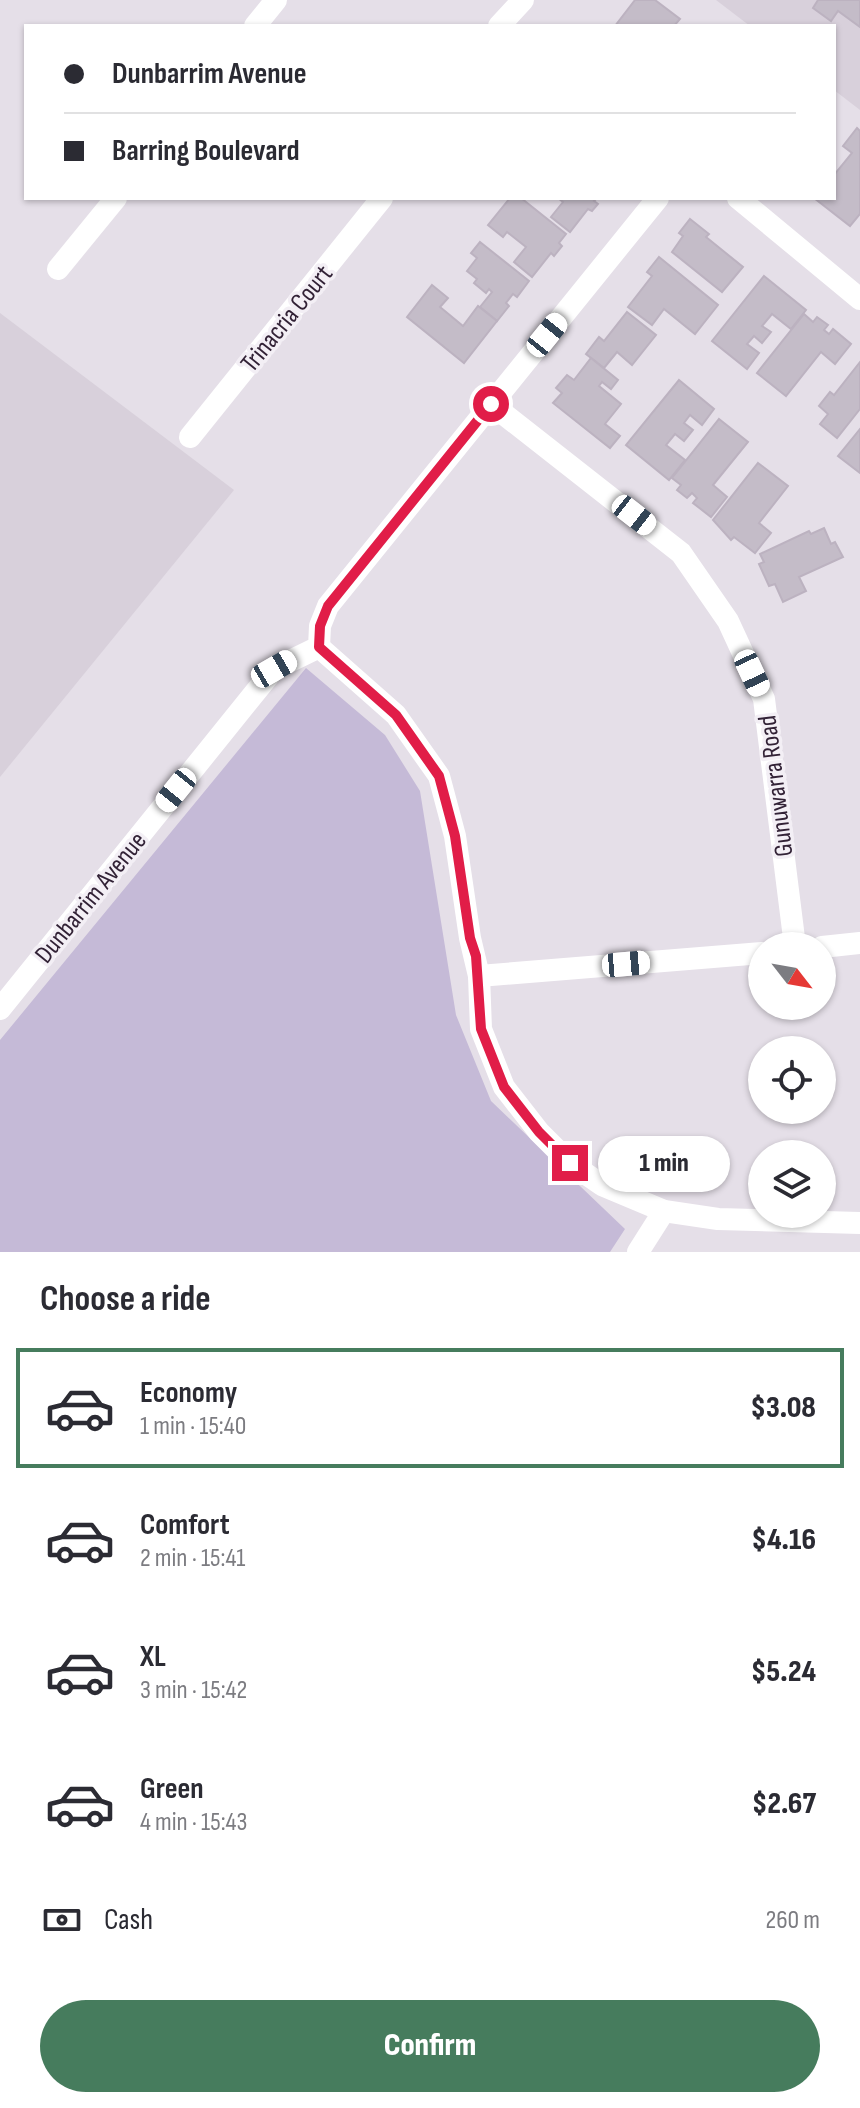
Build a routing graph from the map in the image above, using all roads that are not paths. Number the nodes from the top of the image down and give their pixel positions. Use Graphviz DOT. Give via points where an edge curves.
graph roads {
  1 [pos="276,0"];
  2 [pos="523,0"];
  3 [pos="257,24"];
  4 [pos="501,24"];
  5 [pos="114,200"];
  6 [pos="380,200"];
  7 [pos="656,200"];
  8 [pos="740,200"];
  9 [pos="58,269"];
  10 [pos="860,299"];
  11 [pos="491,404"];
  12 [pos="190,437"];
  13 [pos="319,647"];
  14 [pos="793,932"];
  15 [pos="860,943"];
  16 [pos="836,946"];
  17 [pos="748,954"];
  18 [pos="479,976"];
  19 [pos="0,1009"];
  20 [pos="664,1211"];
  21 [pos="860,1223"];
  22 [pos="638,1252"];
  1 -- 3 [label="street"];
  2 -- 4 [label="street"];
  5 -- 9 [label="street"];
  6 -- 12 [label="street, Trinacria Court"];
  7 -- 11 [label="street"];
  8 -- 10 [label="street"];
  11 -- 13 [label="street" via="328,606"];
  11 -- 14 [label="street, Gunuwarra Road" via="681,553 728,621 764,699"];
  13 -- 18 [label="street" via="396,715 439,776"];
  13 -- 19 [label="street, Dunbarrim Avenue" via="274,669"];
  15 -- 16 [label="street"];
  17 -- 18 [label="street"];
  18 -- 20 [label="street" via="481,1029 504,1087 539,1132 602,1185"];
  20 -- 21 [label="street" via="718,1219"];
  20 -- 22 [label="street"];
}
